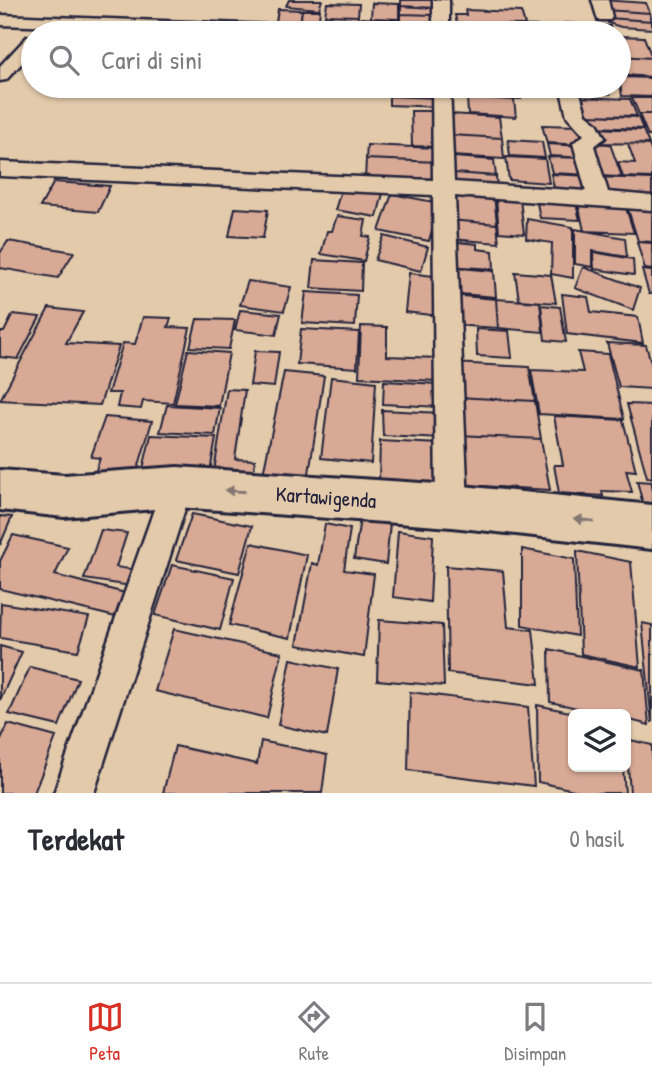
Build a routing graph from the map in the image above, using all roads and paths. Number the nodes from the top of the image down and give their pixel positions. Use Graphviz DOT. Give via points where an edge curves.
graph roads {
  1 [pos="441,0"];
  2 [pos="600,0"];
  3 [pos="62,8"];
  4 [pos="604,17"];
  5 [pos="0,20"];
  6 [pos="50,21"];
  7 [pos="441,21"];
  8 [pos="21,24"];
  9 [pos="21,54"];
  10 [pos="0,76"];
  11 [pos="441,98"];
  12 [pos="572,98"];
  13 [pos="0,169"];
  14 [pos="442,188"];
  15 [pos="598,200"];
  16 [pos="652,203"];
  17 [pos="177,487"];
  18 [pos="0,490"];
  19 [pos="452,506"];
  20 [pos="652,527"];
  21 [pos="74,793"];
  1 -- 7 [label="street"];
  2 -- 4 [label="street"];
  3 -- 6 [label="street"];
  5 -- 8 [label="street"];
  9 -- 10 [label="street"];
  11 -- 14 [label="street"];
  12 -- 15 [label="street" via="577,116 596,138 583,143"];
  13 -- 14 [label="street"];
  14 -- 15 [label="street"];
  14 -- 19 [label="street"];
  15 -- 16 [label="street"];
  17 -- 18 [label="street, Kartawigenda" via="64,496"];
  19 -- 17 [label="street, Kartawigenda, one-way"];
  17 -- 21 [label="street"];
  20 -- 19 [label="street, Kartawigenda, one-way"];
}
